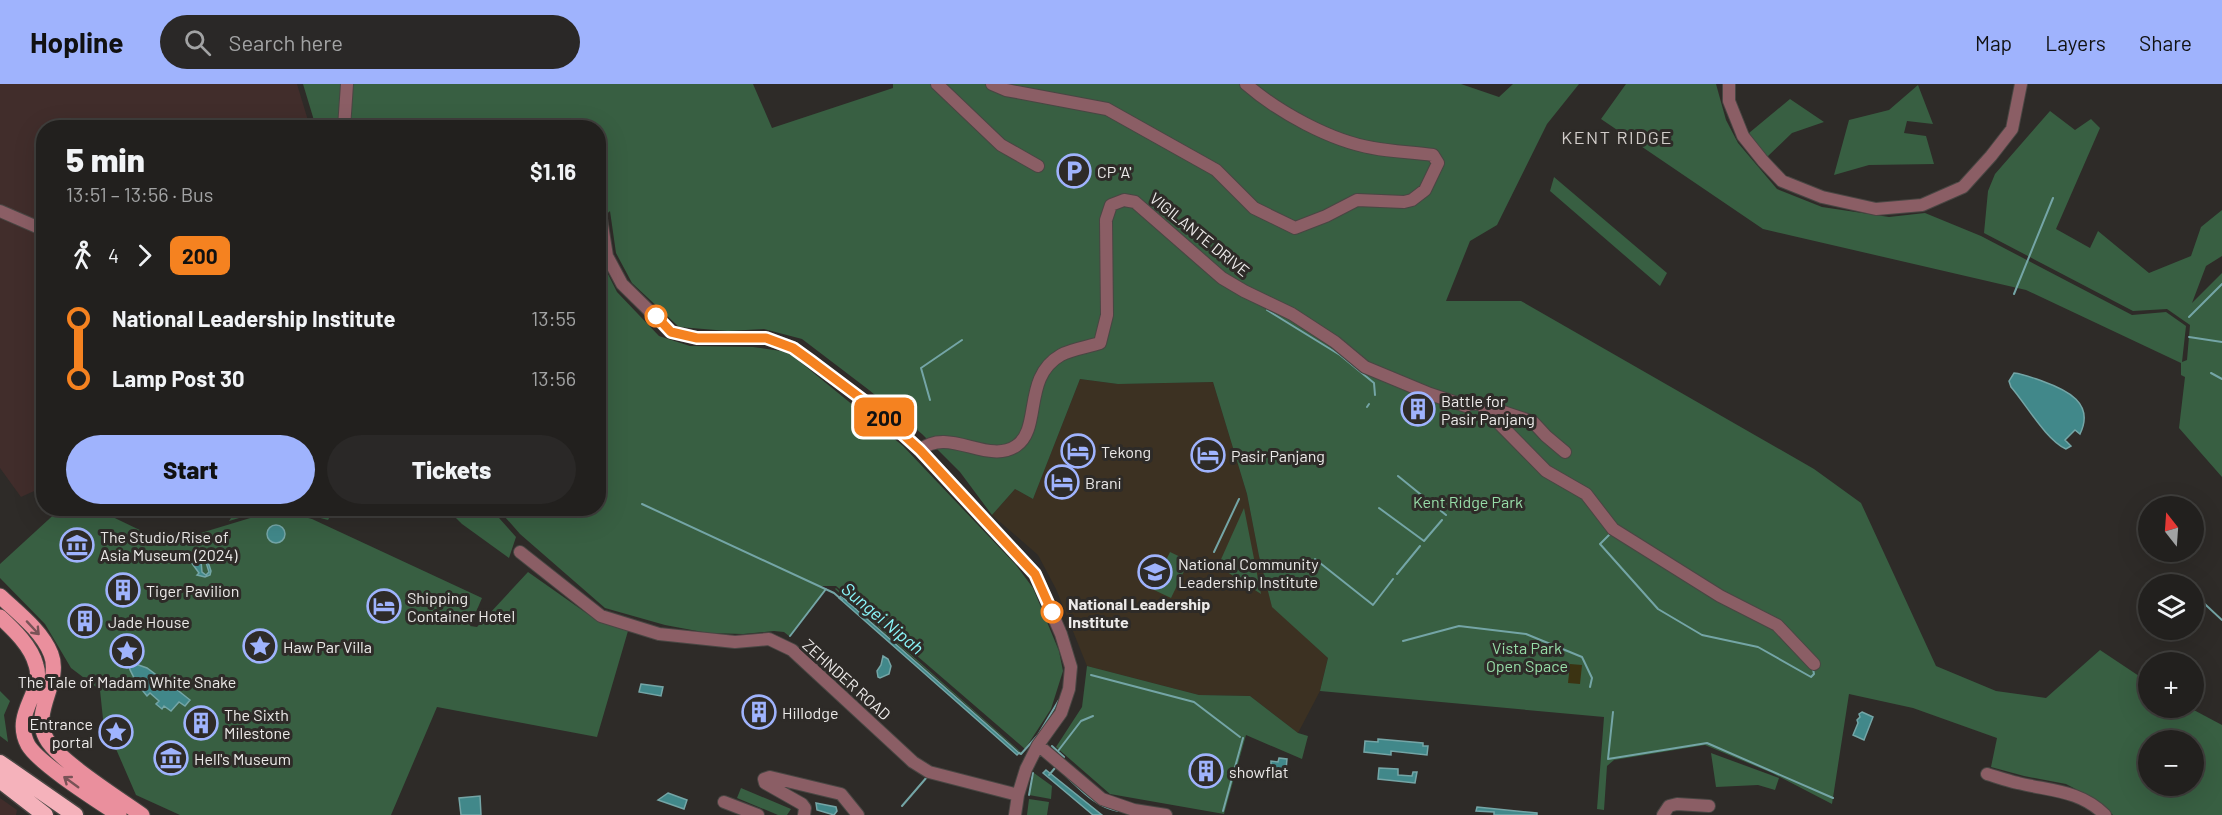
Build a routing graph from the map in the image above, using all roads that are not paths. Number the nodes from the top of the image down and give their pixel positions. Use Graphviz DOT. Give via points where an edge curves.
graph roads {
  1 [pos="347,84"];
  2 [pos="937,84"];
  3 [pos="992,84"];
  4 [pos="1246,84"];
  5 [pos="1729,84"];
  6 [pos="2021,84"];
  7 [pos="345,120"];
  8 [pos="1038,166"];
  9 [pos="0,211"];
  10 [pos="36,227"];
  11 [pos="606,250"];
  12 [pos="1483,407"];
  13 [pos="920,450"];
  14 [pos="1565,452"];
  15 [pos="520,552"];
  16 [pos="0,596"];
  17 [pos="0,617"];
  18 [pos="1814,664"];
  19 [pos="1038,745"];
  20 [pos="0,763"];
  21 [pos="1986,774"];
  22 [pos="0,780"];
  23 [pos="1018,795"];
  24 [pos="724,802"];
  25 [pos="1709,806"];
  26 [pos="45,815"];
  27 [pos="75,815"];
  28 [pos="119,815"];
  29 [pos="142,815"];
  30 [pos="758,815"];
  31 [pos="804,815"];
  32 [pos="858,815"];
  33 [pos="1015,815"];
  34 [pos="1166,815"];
  35 [pos="1663,815"];
  36 [pos="2105,815"];
  1 -- 7 [label="street"];
  2 -- 8 [label="street" via="1000,145"];
  3 -- 4 [label="street" via="1107,109 1216,170 1254,208 1295,228 1358,200 1412,200 1430,182 1438,163 1433,155 1372,148 1338,139 1270,104"];
  5 -- 6 [label="street" via="1729,101 1743,136 1782,181 1822,197 1876,209 1922,205 1963,187 2012,129"];
  9 -- 10 [label="street"];
  11 -- 13 [label="street" via="622,284 671,332 697,338 766,338 793,348 875,409"];
  12 -- 13 [label="street, VIGILANTE DRIVE" via="1444,399 1365,367 1292,314 1222,278 1135,202 1124,200 1111,205 1106,220 1107,315 1100,343 1062,354 1041,374 1024,438 1018,446 1001,451 938,442"];
  12 -- 14 [label="street" via="1533,422"];
  12 -- 18 [label="street" via="1546,471 1586,494 1613,529 1719,596 1778,625"];
  13 -- 19 [label="street" via="1035,574 1046,594 1071,667 1061,713"];
  15 -- 23 [label="street, ZEHNDER ROAD" via="601,616 659,633 735,642 769,639 781,643 913,762 938,774"];
  16 -- 29 [label="main road, one-way" via="37,632 52,656 53,674 42,721 45,738 57,752"];
  28 -- 17 [label="main road, one-way" via="41,760 29,747 22,720 37,679 36,664 26,645"];
  19 -- 23 [label="street"];
  19 -- 34 [label="street" via="1102,800"];
  20 -- 27 [label="highway"];
  21 -- 36 [label="street" via="2067,792 2088,801"];
  22 -- 26 [label="highway"];
  23 -- 33 [label="street"];
  24 -- 30 [label="street"];
  25 -- 35 [label="street" via="1677,804 1669,806"];
  31 -- 32 [label="street" via="802,804 765,784 764,779 770,777 841,794"];
}
